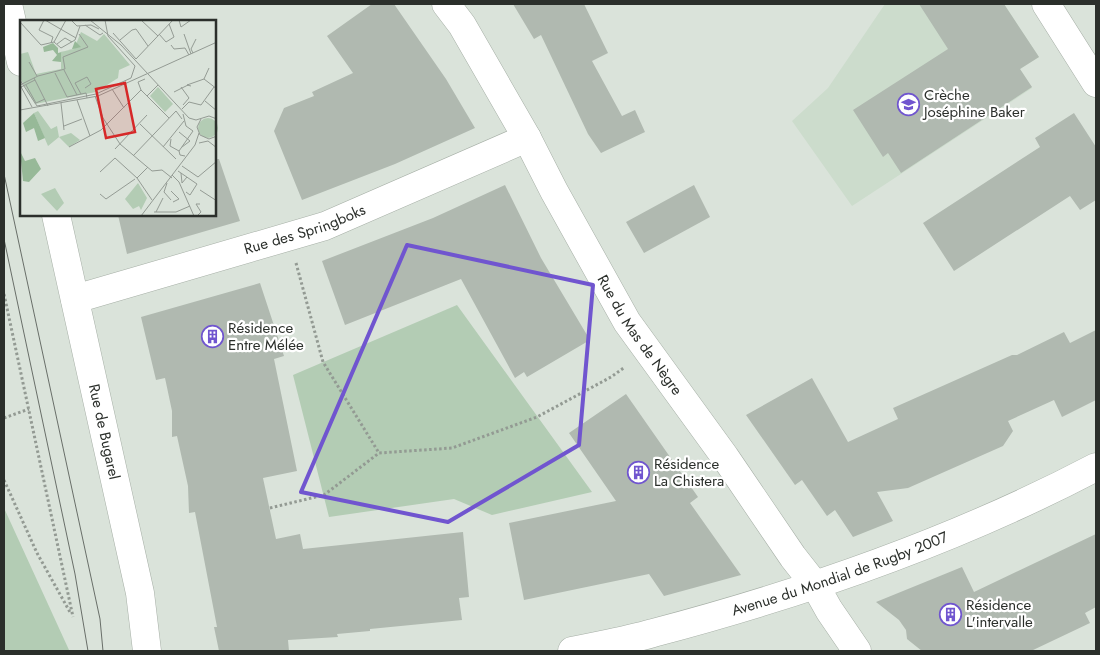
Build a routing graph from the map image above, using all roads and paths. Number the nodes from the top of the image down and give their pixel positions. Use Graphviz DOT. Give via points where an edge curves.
graph roads {
  1 [pos="8,4"];
  2 [pos="446,4"];
  3 [pos="1046,4"];
  4 [pos="20,58"];
  5 [pos="1096,83"];
  6 [pos="527,138"];
  7 [pos="56,216"];
  8 [pos="287,237"];
  9 [pos="4,294"];
  10 [pos="75,299"];
  11 [pos="647,350"];
  12 [pos="29,409"];
  13 [pos="4,418"];
  14 [pos="379,453"];
  15 [pos="1096,467"];
  16 [pos="4,480"];
  17 [pos="270,508"];
  18 [pos="815,586"];
  19 [pos="147,651"];
  20 [pos="572,651"];
  21 [pos="857,651"];
  1 -- 4 [label="street"];
  2 -- 6 [label="street, Rue du Mas de Nègre" via="462,25"];
  3 -- 5 [label="street"];
  6 -- 8 [label="street, Rue des Springboks" via="324,226"];
  6 -- 11 [label="street, Rue du Mas de Nègre" via="622,313"];
  7 -- 10 [label="street, Rue de Bugarel"];
  8 -- 10 [label="street, Rue des Springboks"];
  8 -- 14 [label="path" via="323,362"];
  9 -- 12 [label="path"];
  10 -- 19 [label="street, Rue de Bugarel" via="140,593"];
  11 -- 14 [label="path" via="611,377 537,417 452,448"];
  11 -- 18 [label="street, Rue du Mas de Nègre"];
  12 -- 13 [label="path"];
  12 -- 16 [label="path" via="73,617 37,553"];
  14 -- 17 [label="path" via="324,495"];
  15 -- 18 [label="street, Avenue du Mondial de Rugby 2007" via="994,516"];
  18 -- 20 [label="street, Avenue du Mondial de Rugby 2007" via="652,634"];
  18 -- 21 [label="street, Rue du Mas de Nègre"];
}
